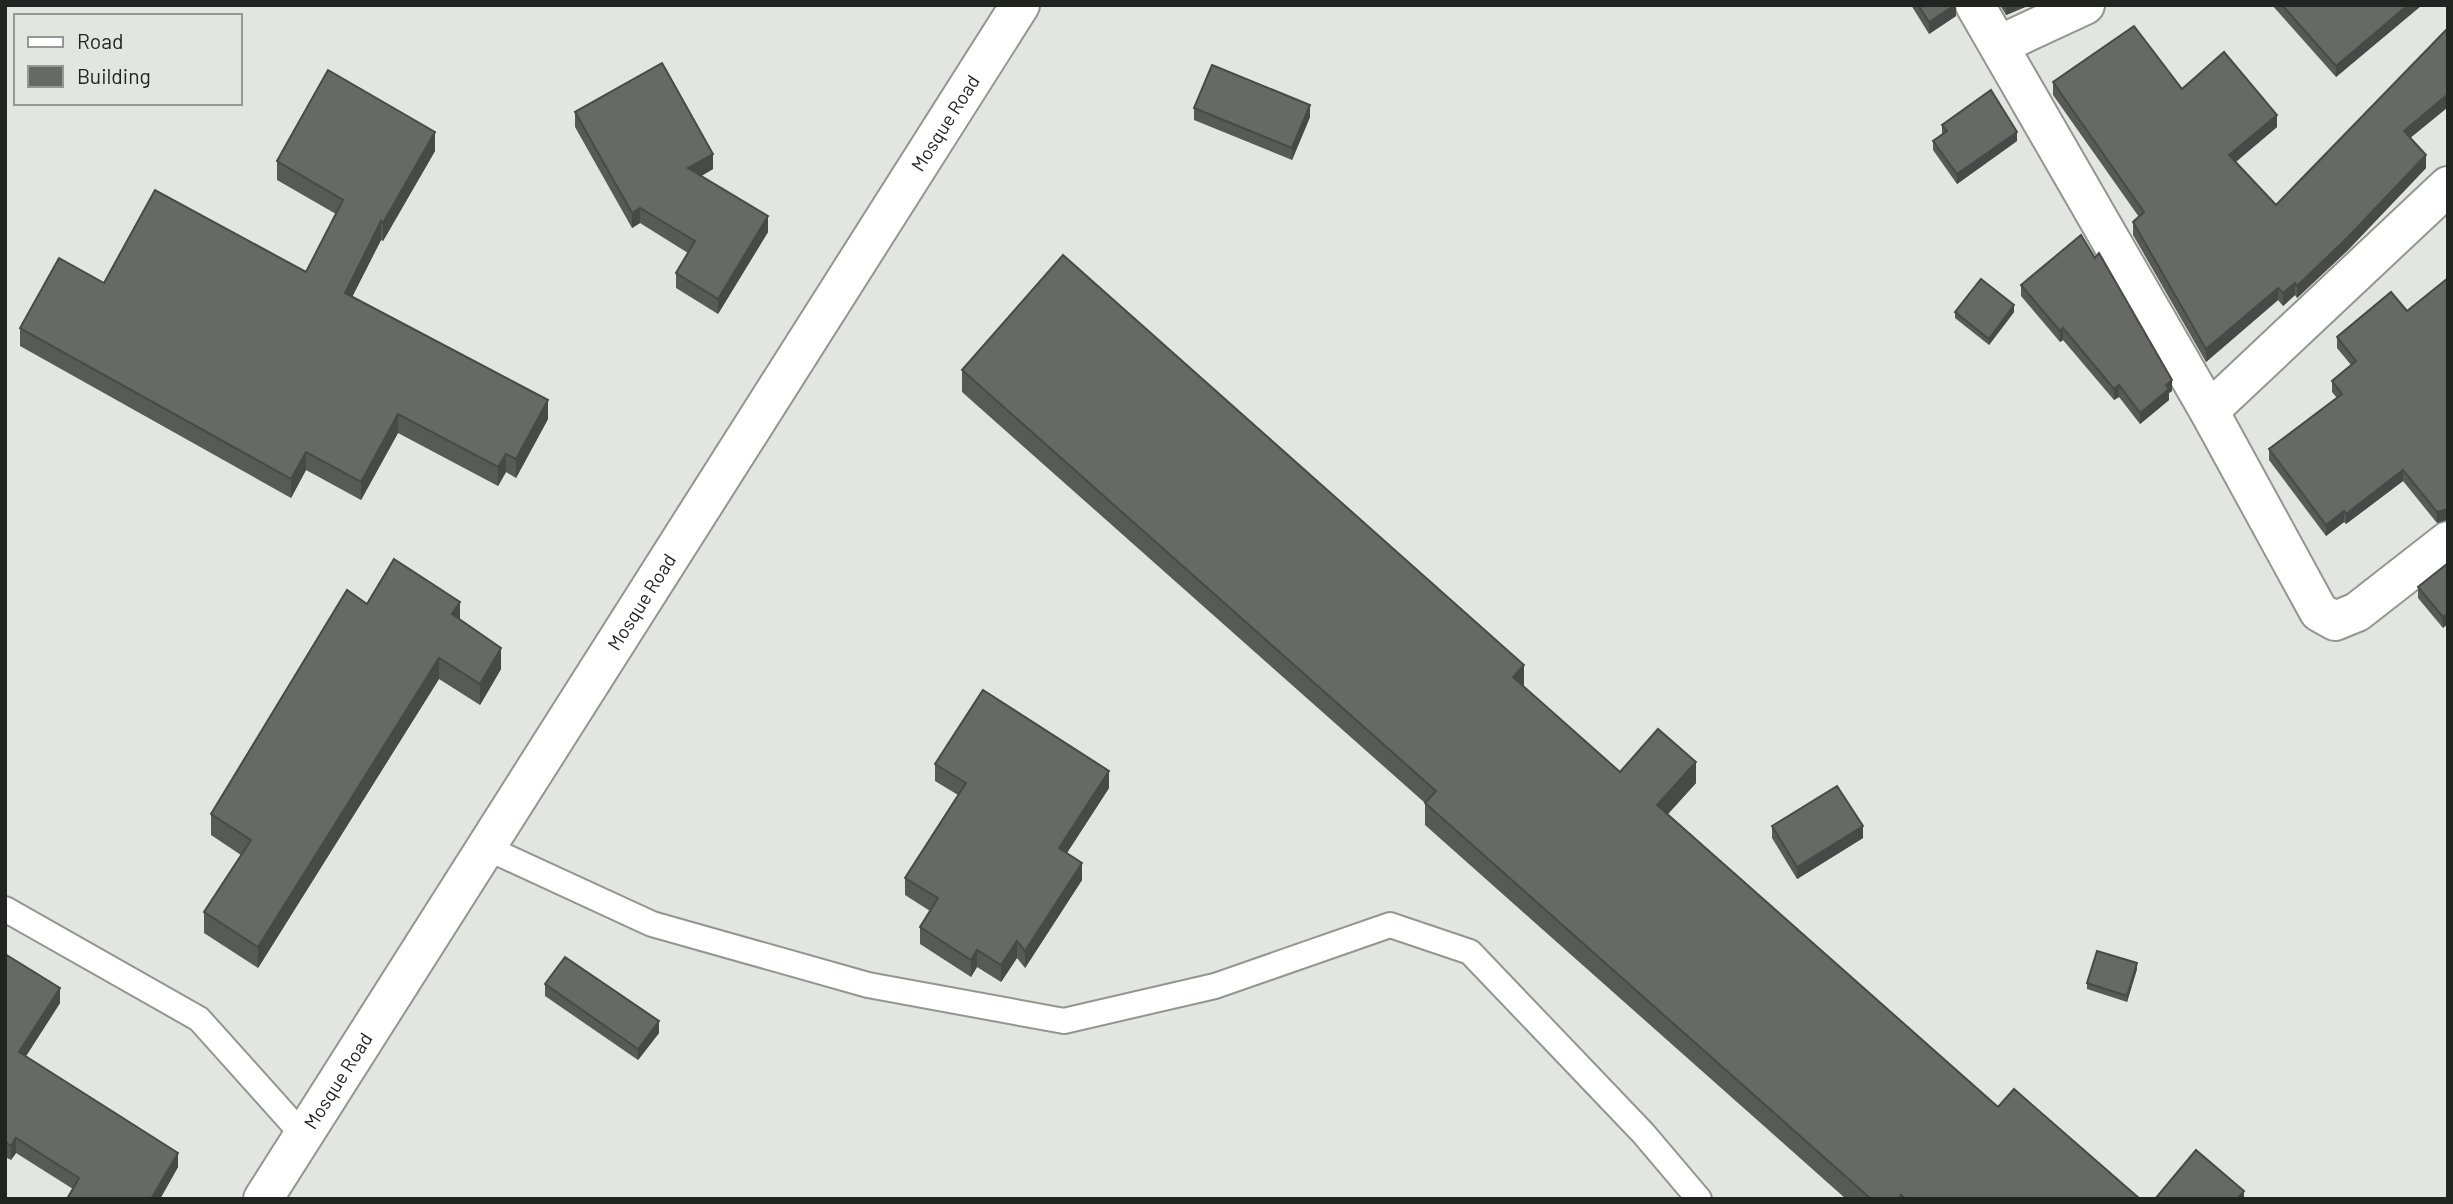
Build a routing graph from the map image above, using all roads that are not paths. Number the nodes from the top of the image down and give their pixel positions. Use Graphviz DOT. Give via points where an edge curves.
graph roads {
  1 [pos="1020,5"];
  2 [pos="1975,5"];
  3 [pos="2085,5"];
  4 [pos="1999,45"];
  5 [pos="2448,186"];
  6 [pos="2209,411"];
  7 [pos="2448,541"];
  8 [pos="485,847"];
  9 [pos="5,909"];
  10 [pos="303,1135"];
  11 [pos="263,1199"];
  12 [pos="1699,1199"];
  1 -- 8 [label="street, Mosque Road"];
  2 -- 4 [label="street"];
  3 -- 4 [label="street"];
  4 -- 6 [label="street"];
  5 -- 6 [label="street"];
  6 -- 7 [label="street" via="2319,612 2335,621 2357,612"];
  8 -- 10 [label="street, Mosque Road"];
  8 -- 12 [label="lane" via="652,924 868,985 1064,1021 1215,986 1390,925 1470,952 1643,1133"];
  9 -- 10 [label="lane" via="198,1018"];
  10 -- 11 [label="street, Mosque Road"];
}
